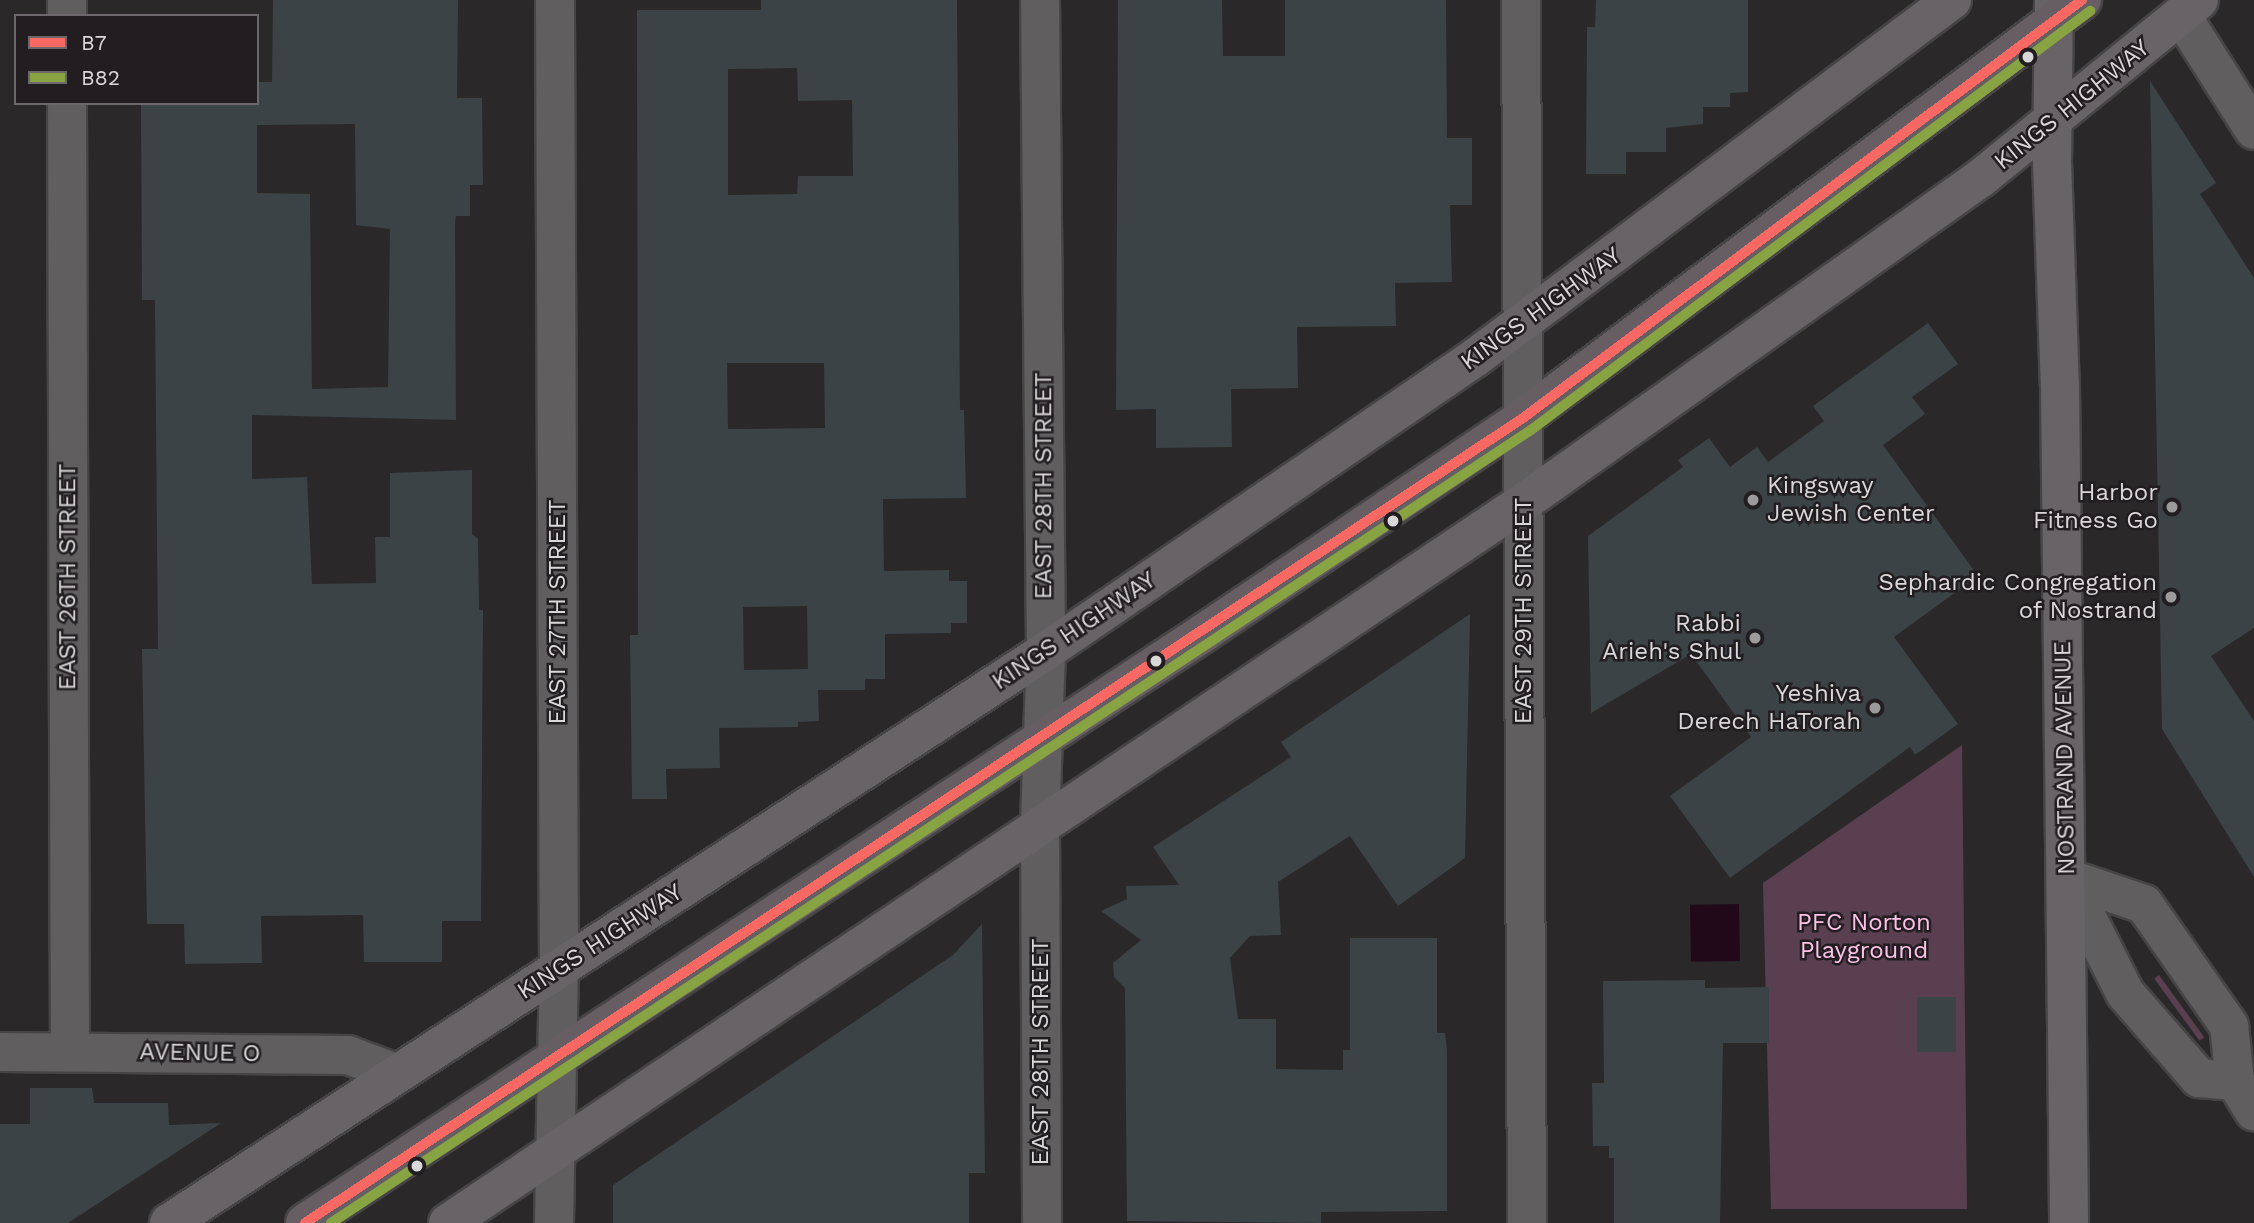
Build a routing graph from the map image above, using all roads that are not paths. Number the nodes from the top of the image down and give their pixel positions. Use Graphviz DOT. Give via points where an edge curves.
graph roads {
  1 [pos="555,0"];
  2 [pos="1040,0"];
  3 [pos="1521,0"];
  4 [pos="1952,0"];
  5 [pos="2064,8"];
  6 [pos="2190,8"];
  7 [pos="67,105"];
  8 [pos="2053,124"];
  9 [pos="2254,130"];
  10 [pos="1523,325"];
  11 [pos="1523,418"];
  12 [pos="1524,502"];
  13 [pos="1046,651"];
  14 [pos="1043,738"];
  15 [pos="1040,827"];
  16 [pos="2067,878"];
  17 [pos="559,969"];
  18 [pos="69,1051"];
  19 [pos="0,1052"];
  20 [pos="555,1055"];
  21 [pos="396,1073"];
  22 [pos="2245,1096"];
  23 [pos="554,1153"];
  24 [pos="169,1223"];
  25 [pos="304,1223"];
  26 [pos="448,1223"];
  27 [pos="554,1223"];
  28 [pos="1042,1223"];
  29 [pos="1527,1223"];
  30 [pos="2069,1223"];
  1 -- 17 [label="street, EAST 27TH STREET"];
  2 -- 13 [label="street, EAST 28TH STREET"];
  3 -- 10 [label="street, EAST 29TH STREET"];
  4 -- 10 [label="street, KINGS HIGHWAY"];
  5 -- 8 [label="street, NOSTRAND AVENUE"];
  5 -- 11 [label="main road"];
  6 -- 8 [label="street, KINGS HIGHWAY"];
  6 -- 9 [label="street"];
  7 -- 18 [label="street, EAST 26TH STREET"];
  8 -- 12 [label="street, KINGS HIGHWAY"];
  8 -- 16 [label="street, NOSTRAND AVENUE"];
  10 -- 11 [label="street, EAST 29TH STREET"];
  10 -- 13 [label="street, KINGS HIGHWAY"];
  11 -- 12 [label="street, EAST 29TH STREET"];
  11 -- 14 [label="main road"];
  12 -- 15 [label="street, KINGS HIGHWAY"];
  12 -- 29 [label="street, EAST 29TH STREET"];
  13 -- 14 [label="street, EAST 28TH STREET"];
  13 -- 17 [label="street, KINGS HIGHWAY"];
  14 -- 15 [label="street, EAST 28TH STREET"];
  14 -- 20 [label="main road"];
  15 -- 23 [label="street, KINGS HIGHWAY"];
  15 -- 28 [label="street, EAST 28TH STREET"];
  16 -- 22 [label="street" via="2124,993 2199,1078"];
  16 -- 22 [label="street" via="2144,904 2229,1026"];
  16 -- 30 [label="street, NOSTRAND AVENUE"];
  17 -- 20 [label="street, EAST 27TH STREET"];
  17 -- 21 [label="street, KINGS HIGHWAY"];
  18 -- 19 [label="street, AVENUE O"];
  18 -- 21 [label="street, AVENUE O" via="348,1055"];
  20 -- 23 [label="street, EAST 27TH STREET"];
  20 -- 25 [label="main road"];
  21 -- 24 [label="street, KINGS HIGHWAY"];
  23 -- 26 [label="street, KINGS HIGHWAY"];
  23 -- 27 [label="street, EAST 27TH STREET"];
}
